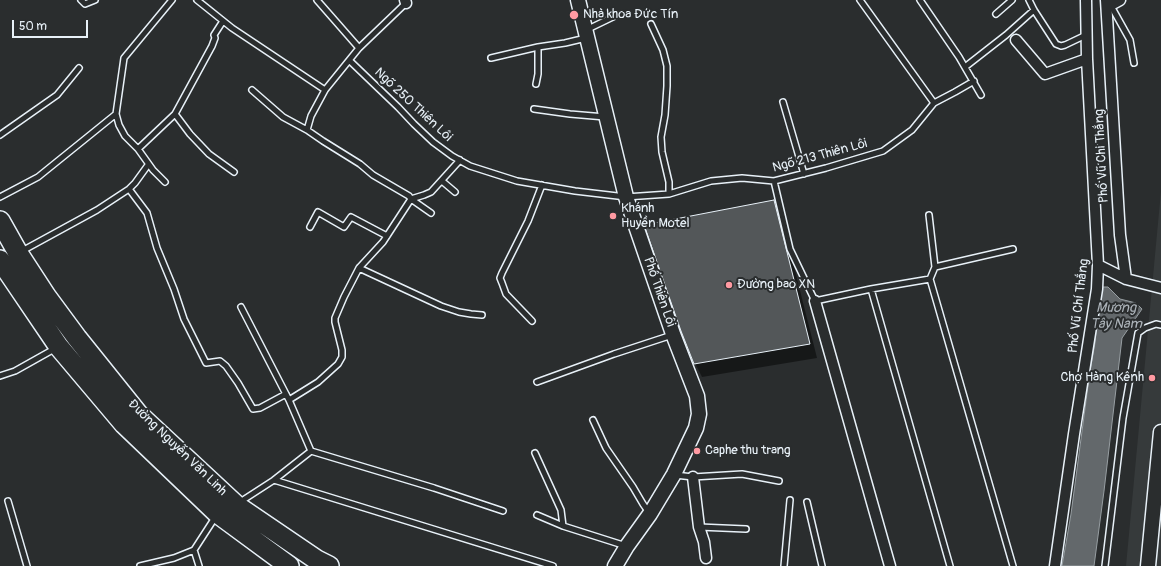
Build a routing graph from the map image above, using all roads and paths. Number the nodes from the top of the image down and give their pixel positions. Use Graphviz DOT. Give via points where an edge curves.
graph roads {
  1 [pos="81,0"];
  2 [pos="94,0"];
  3 [pos="172,0"];
  4 [pos="197,0"];
  5 [pos="317,0"];
  6 [pos="578,0"];
  7 [pos="860,0"];
  8 [pos="920,0"];
  9 [pos="1012,0"];
  10 [pos="1030,0"];
  11 [pos="1086,0"];
  12 [pos="1120,0"];
  13 [pos="406,1"];
  14 [pos="1108,4"];
  15 [pos="1034,10"];
  16 [pos="996,14"];
  17 [pos="617,15"];
  18 [pos="223,21"];
  19 [pos="651,24"];
  20 [pos="586,34"];
  21 [pos="1086,35"];
  22 [pos="1016,40"];
  23 [pos="538,47"];
  24 [pos="359,48"];
  25 [pos="491,58"];
  26 [pos="1087,59"];
  27 [pos="350,61"];
  28 [pos="1134,63"];
  29 [pos="965,67"];
  30 [pos="79,68"];
  31 [pos="974,80"];
  32 [pos="536,84"];
  33 [pos="252,90"];
  34 [pos="325,90"];
  35 [pos="982,95"];
  36 [pos="783,102"];
  37 [pos="934,103"];
  38 [pos="534,109"];
  39 [pos="116,114"];
  40 [pos="175,114"];
  41 [pos="606,117"];
  42 [pos="307,130"];
  43 [pos="0,135"];
  44 [pos="138,149"];
  45 [pos="460,160"];
  46 [pos="148,165"];
  47 [pos="234,172"];
  48 [pos="804,174"];
  49 [pos="442,181"];
  50 [pos="774,181"];
  51 [pos="165,182"];
  52 [pos="542,185"];
  53 [pos="129,189"];
  54 [pos="455,192"];
  55 [pos="669,194"];
  56 [pos="0,197"];
  57 [pos="626,197"];
  58 [pos="410,198"];
  59 [pos="431,214"];
  60 [pos="929,215"];
  61 [pos="0,221"];
  62 [pos="310,227"];
  63 [pos="387,236"];
  64 [pos="1013,249"];
  65 [pos="18,253"];
  66 [pos="0,260"];
  67 [pos="1098,265"];
  68 [pos="935,267"];
  69 [pos="359,268"];
  70 [pos="930,279"];
  71 [pos="1126,279"];
  72 [pos="1161,288"];
  73 [pos="871,289"];
  74 [pos="815,301"];
  75 [pos="241,307"];
  76 [pos="482,315"];
  77 [pos="532,321"];
  78 [pos="1161,325"];
  79 [pos="673,334"];
  80 [pos="59,347"];
  81 [pos="0,376"];
  82 [pos="537,382"];
  83 [pos="286,394"];
  84 [pos="288,400"];
  85 [pos="593,420"];
  86 [pos="1161,432"];
  87 [pos="311,451"];
  88 [pos="536,453"];
  89 [pos="674,474"];
  90 [pos="693,477"];
  91 [pos="274,480"];
  92 [pos="779,481"];
  93 [pos="8,500"];
  94 [pos="790,500"];
  95 [pos="807,502"];
  96 [pos="236,505"];
  97 [pos="503,512"];
  98 [pos="217,513"];
  99 [pos="650,514"];
  100 [pos="537,515"];
  101 [pos="563,526"];
  102 [pos="699,527"];
  103 [pos="746,529"];
  104 [pos="627,546"];
  105 [pos="194,550"];
  106 [pos="706,558"];
  107 [pos="27,566"];
  108 [pos="140,566"];
  109 [pos="199,566"];
  110 [pos="289,566"];
  111 [pos="329,566"];
  112 [pos="553,566"];
  113 [pos="615,566"];
  114 [pos="784,566"];
  115 [pos="822,566"];
  116 [pos="890,566"];
  117 [pos="950,566"];
  118 [pos="1013,566"];
  119 [pos="1055,566"];
  120 [pos="1105,566"];
  121 [pos="1148,566"];
  1 -- 2 [label="lane" via="85,4"];
  3 -- 39 [label="lane" via="124,58"];
  4 -- 18 [label="lane"];
  5 -- 24 [label="lane"];
  6 -- 20 [label="main road, Phố Thiên Lôi"];
  7 -- 37 [label="lane"];
  8 -- 29 [label="lane"];
  9 -- 16 [label="lane"];
  10 -- 15 [label="lane"];
  11 -- 21 [label="street, Phố Vũ Chí Thắng"];
  12 -- 14 [label="street"];
  13 -- 24 [label="lane"];
  14 -- 28 [label="lane" via="1130,40"];
  14 -- 71 [label="street, Phố Vũ Chi Thắng" via="1120,235"];
  15 -- 21 [label="lane" via="1056,44 1065,45"];
  15 -- 29 [label="lane"];
  17 -- 20 [label="lane"];
  18 -- 34 [label="lane"];
  18 -- 40 [label="lane"];
  19 -- 55 [label="lane" via="667,66 668,86 661,137"];
  20 -- 23 [label="lane" via="566,43"];
  20 -- 41 [label="main road, Phố Thiên Lôi"];
  21 -- 26 [label="street, Phố Vũ Chí Thắng"];
  22 -- 26 [label="street" via="1045,74"];
  23 -- 25 [label="lane"];
  23 -- 32 [label="lane"];
  24 -- 27 [label="lane"];
  26 -- 67 [label="street, Phố Vũ Chí Thắng"];
  27 -- 34 [label="lane"];
  27 -- 45 [label="lane, Ngõ 250 Thiên Lôi" via="433,142"];
  29 -- 31 [label="lane"];
  30 -- 43 [label="lane" via="56,95"];
  31 -- 35 [label="lane"];
  31 -- 37 [label="lane, Ngõ 213 Thiên Lôi"];
  33 -- 42 [label="lane" via="283,117"];
  34 -- 42 [label="lane" via="311,116"];
  36 -- 48 [label="lane"];
  37 -- 48 [label="lane, Ngõ 213 Thiên Lôi" via="912,130 883,151"];
  38 -- 41 [label="lane"];
  39 -- 44 [label="lane" via="125,136"];
  39 -- 56 [label="lane" via="38,177"];
  40 -- 44 [label="lane"];
  40 -- 47 [label="lane" via="209,154"];
  41 -- 57 [label="main road, Phố Thiên Lôi"];
  42 -- 58 [label="lane"];
  44 -- 46 [label="lane"];
  45 -- 49 [label="lane"];
  45 -- 52 [label="lane, Ngõ 250 Thiên Lôi" via="470,166 517,181"];
  46 -- 51 [label="lane"];
  46 -- 53 [label="lane"];
  48 -- 50 [label="lane, Ngõ 213 Thiên Lôi"];
  49 -- 54 [label="lane"];
  49 -- 58 [label="lane" via="431,192"];
  50 -- 55 [label="lane, Ngõ 213 Thiên Lôi" via="742,178 711,181"];
  50 -- 74 [label="lane" via="790,249"];
  52 -- 57 [label="lane, Ngõ 250 Thiên Lôi"];
  52 -- 77 [label="lane" via="528,221 500,278 506,294"];
  53 -- 65 [label="lane" via="97,210"];
  53 -- 83 [label="lane" via="147,213 157,248 184,319 206,363 220,361 226,366 253,409"];
  55 -- 57 [label="lane, Ngõ 213 Thiên Lôi"];
  57 -- 79 [label="main road, Phố Thiên Lôi"];
  58 -- 59 [label="lane"];
  58 -- 63 [label="lane"];
  60 -- 68 [label="lane"];
  61 -- 65 [label="highway, Đường Nguyễn Văn Linh"];
  62 -- 63 [label="lane" via="318,212 344,227 351,217"];
  63 -- 69 [label="lane"];
  64 -- 68 [label="lane"];
  65 -- 96 [label="highway, Đường Nguyễn Văn Linh" via="77,338 138,414"];
  66 -- 80 [label="highway, Đường Nguyễn Văn Linh"];
  67 -- 71 [label="street"];
  67 -- 119 [label="street, Phố Vũ Chí Thắng"];
  68 -- 70 [label="lane"];
  69 -- 76 [label="lane" via="442,306 459,312"];
  69 -- 84 [label="lane" via="335,318 342,357 318,382"];
  70 -- 73 [label="lane"];
  70 -- 118 [label="lane"];
  71 -- 72 [label="street"];
  73 -- 74 [label="lane"];
  73 -- 117 [label="lane"];
  74 -- 116 [label="street"];
  75 -- 83 [label="lane"];
  78 -- 120 [label="lane" via="1156,324 1138,333 1123,418"];
  79 -- 82 [label="lane"];
  79 -- 89 [label="main road, Phố Thiên Lôi" via="698,396 699,414 696,428"];
  80 -- 81 [label="lane" via="15,371"];
  80 -- 98 [label="highway, Đường Nguyễn Văn Linh" via="124,424"];
  83 -- 84 [label="lane"];
  84 -- 87 [label="lane"];
  85 -- 99 [label="lane" via="606,448"];
  86 -- 121 [label="main road"];
  87 -- 91 [label="lane"];
  87 -- 97 [label="lane"];
  88 -- 101 [label="lane" via="561,510"];
  89 -- 90 [label="lane"];
  89 -- 99 [label="main road, Phố Thiên Lôi"];
  90 -- 92 [label="lane" via="742,474"];
  90 -- 102 [label="street"];
  91 -- 96 [label="lane"];
  91 -- 112 [label="lane"];
  93 -- 107 [label="lane"];
  94 -- 114 [label="lane"];
  95 -- 115 [label="lane"];
  96 -- 111 [label="highway, Đường Nguyễn Văn Linh"];
  98 -- 105 [label="lane"];
  98 -- 110 [label="highway, Đường Nguyễn Văn Linh"];
  99 -- 104 [label="main road, Phố Thiên Lôi"];
  100 -- 101 [label="lane"];
  101 -- 104 [label="lane"];
  102 -- 103 [label="lane"];
  102 -- 106 [label="street"];
  104 -- 113 [label="main road, Phố Thiên Lôi"];
  105 -- 108 [label="lane"];
  105 -- 109 [label="lane"];
}
